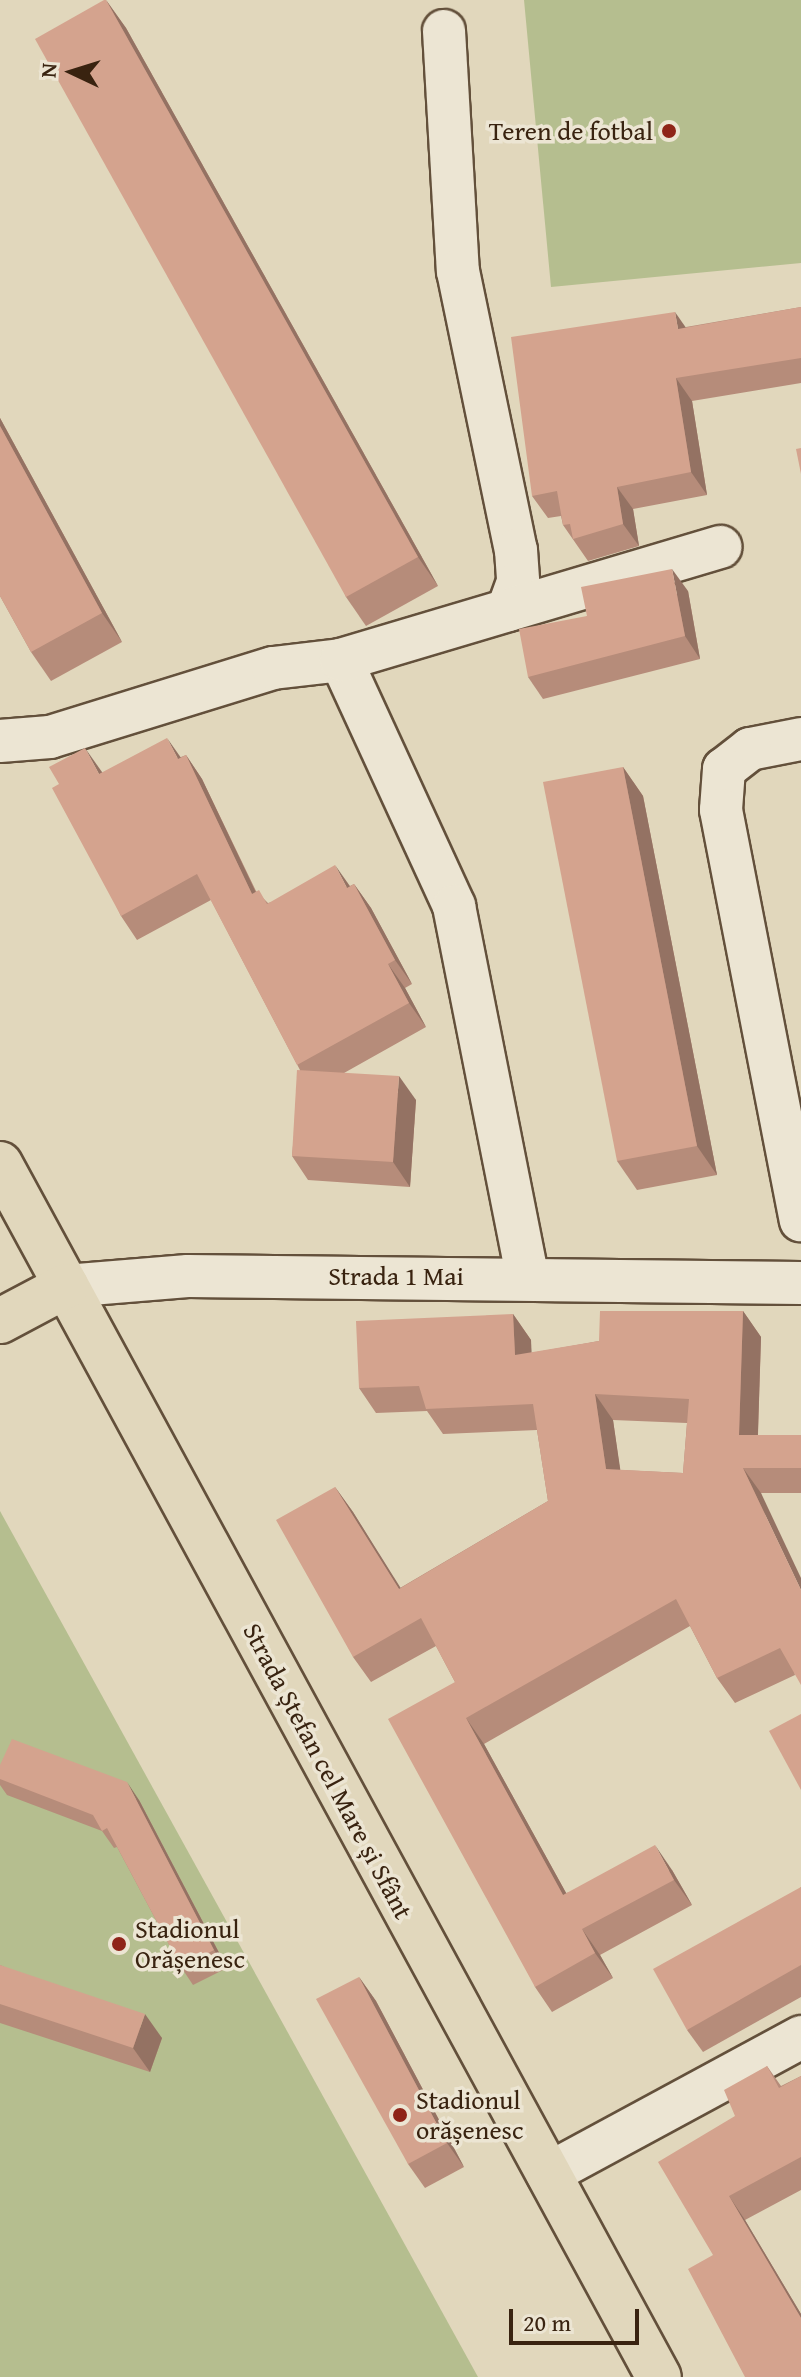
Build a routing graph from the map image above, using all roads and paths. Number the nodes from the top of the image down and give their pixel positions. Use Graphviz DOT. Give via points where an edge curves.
graph roads {
  1 [pos="444,31"];
  2 [pos="721,547"];
  3 [pos="508,610"];
  4 [pos="341,660"];
  5 [pos="801,739"];
  6 [pos="0,741"];
  7 [pos="0,1164"];
  8 [pos="801,1220"];
  9 [pos="527,1276"];
  10 [pos="801,1283"];
  11 [pos="66,1286"];
  12 [pos="0,1321"];
  13 [pos="801,2037"];
  14 [pos="548,2174"];
  15 [pos="659,2377"];
  1 -- 3 [label="street" via="458,271 516,550 518,582"];
  2 -- 3 [label="street"];
  3 -- 4 [label="street"];
  4 -- 6 [label="street" via="273,668 50,737"];
  4 -- 9 [label="street" via="454,906"];
  5 -- 8 [label="street" via="750,749 724,769 721,810"];
  7 -- 11 [label="main road, Strada Ștefan cel Mare și Sfânt"];
  9 -- 10 [label="street, Strada 1 Mai"];
  9 -- 11 [label="street, Strada 1 Mai" via="188,1276"];
  11 -- 12 [label="main road, Strada 1 Mai"];
  11 -- 14 [label="main road, Strada Ștefan cel Mare și Sfânt"];
  13 -- 14 [label="street"];
  14 -- 15 [label="main road, Strada Ștefan cel Mare și Sfânt"];
}
